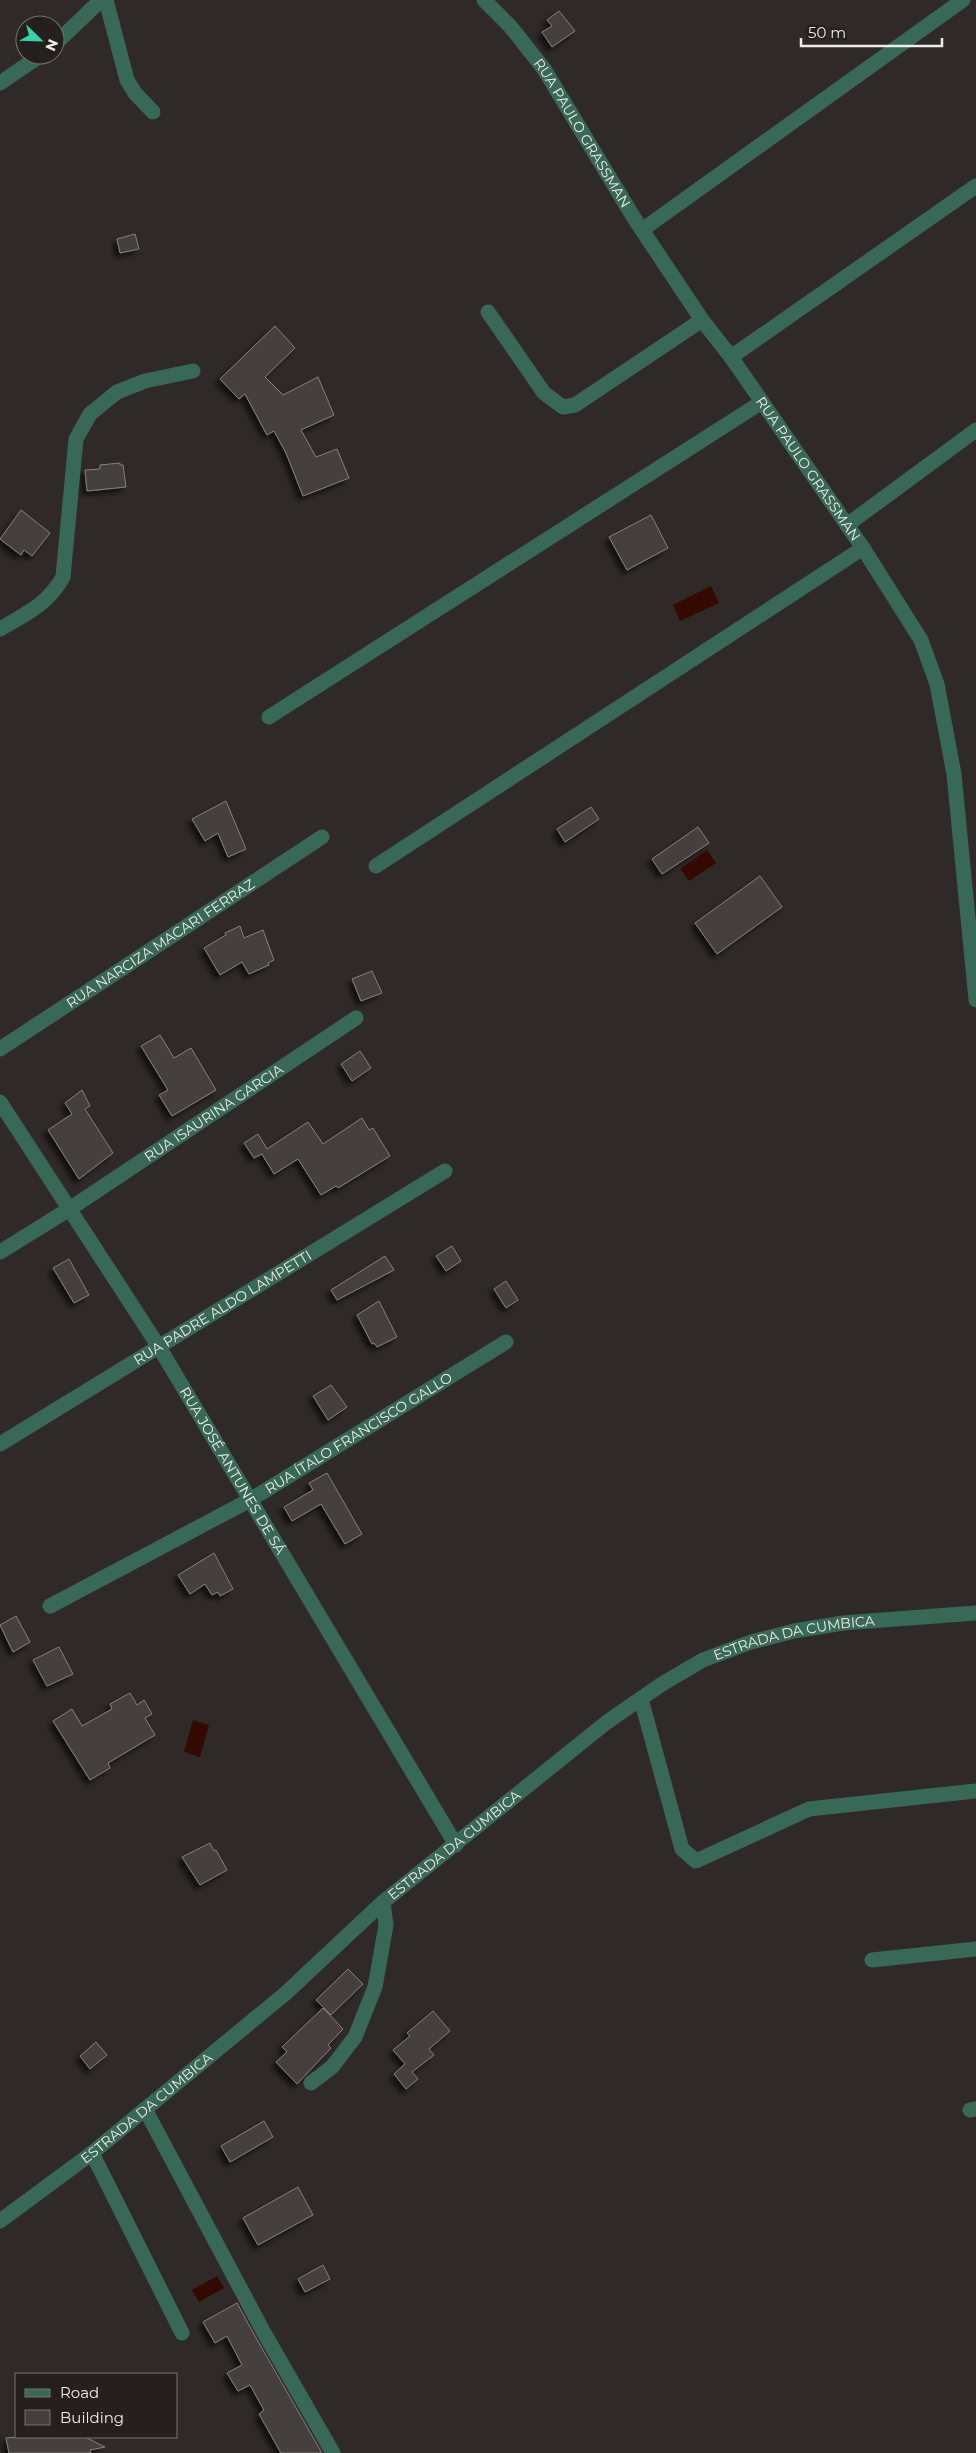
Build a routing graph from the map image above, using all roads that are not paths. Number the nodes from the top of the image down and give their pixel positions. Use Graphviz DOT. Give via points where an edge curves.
graph roads {
  1 [pos="101,0"];
  2 [pos="106,0"];
  3 [pos="484,0"];
  4 [pos="963,0"];
  5 [pos="65,34"];
  6 [pos="27,65"];
  7 [pos="0,83"];
  8 [pos="153,112"];
  9 [pos="976,186"];
  10 [pos="642,230"];
  11 [pos="488,312"];
  12 [pos="702,320"];
  13 [pos="731,357"];
  14 [pos="194,371"];
  15 [pos="762,402"];
  16 [pos="976,430"];
  17 [pos="847,526"];
  18 [pos="863,548"];
  19 [pos="0,629"];
  20 [pos="269,717"];
  21 [pos="322,837"];
  22 [pos="376,866"];
  23 [pos="976,1000"];
  24 [pos="356,1018"];
  25 [pos="0,1049"];
  26 [pos="0,1102"];
  27 [pos="445,1171"];
  28 [pos="71,1208"];
  29 [pos="0,1252"];
  30 [pos="506,1342"];
  31 [pos="159,1346"];
  32 [pos="0,1444"];
  33 [pos="250,1500"];
  34 [pos="50,1606"];
  35 [pos="976,1613"];
  36 [pos="641,1699"];
  37 [pos="976,1791"];
  38 [pos="456,1845"];
  39 [pos="383,1902"];
  40 [pos="976,1949"];
  41 [pos="872,1960"];
  42 [pos="311,2083"];
  43 [pos="146,2108"];
  44 [pos="92,2153"];
  45 [pos="0,2221"];
  46 [pos="182,2333"];
  47 [pos="333,2453"];
  1 -- 5 [label="street"];
  2 -- 8 [label="street" via="127,80"];
  3 -- 10 [label="street, RUA PAULO GRASSMAN" via="510,26 544,69"];
  4 -- 10 [label="street"];
  6 -- 7 [label="street"];
  9 -- 13 [label="street"];
  10 -- 12 [label="street, RUA PAULO GRASSMAN"];
  11 -- 12 [label="street" via="544,393 563,407 575,405"];
  12 -- 13 [label="street, RUA PAULO GRASSMAN"];
  13 -- 15 [label="street, RUA PAULO GRASSMAN"];
  14 -- 19 [label="street" via="145,381 117,392 90,414 76,439 63,577 44,602"];
  15 -- 17 [label="street, RUA PAULO GRASSMAN"];
  15 -- 20 [label="street"];
  16 -- 17 [label="street"];
  17 -- 18 [label="street, RUA PAULO GRASSMAN"];
  18 -- 22 [label="street"];
  18 -- 23 [label="street, RUA PAULO GRASSMAN" via="921,640 937,684 954,774"];
  21 -- 25 [label="street, RUA NARCIZA MACARI FERRAZ"];
  24 -- 28 [label="street, RUA ISAURINA GARCIA"];
  26 -- 28 [label="street, RUA JOSÉ ANTUNES DE SÁ"];
  27 -- 31 [label="street, RUA PADRE ALDO LAMPETTI"];
  28 -- 29 [label="street, RUA ISAURINA GARCIA"];
  28 -- 31 [label="street, RUA JOSÉ ANTUNES DE SÁ"];
  30 -- 33 [label="street, RUA ÍTALO FRANCISCO GALLO"];
  31 -- 32 [label="street, RUA PADRE ALDO LAMPETTI"];
  31 -- 33 [label="street, RUA JOSÉ ANTUNES DE SÁ"];
  33 -- 34 [label="street, RUA ÍTALO FRANCISCO GALLO"];
  33 -- 38 [label="street, RUA JOSÉ ANTUNES DE SÁ"];
  35 -- 36 [label="street, ESTRADA DA CUMBICA" via="843,1623 794,1631 703,1660"];
  36 -- 37 [label="street" via="682,1848 696,1861 809,1809"];
  36 -- 38 [label="street, ESTRADA DA CUMBICA"];
  38 -- 39 [label="street, ESTRADA DA CUMBICA"];
  39 -- 42 [label="street" via="386,1926 376,1987 355,2037 332,2067"];
  39 -- 43 [label="street, ESTRADA DA CUMBICA" via="286,1993"];
  40 -- 41 [label="street"];
  43 -- 44 [label="street, ESTRADA DA CUMBICA"];
  43 -- 47 [label="street" via="263,2331"];
  44 -- 45 [label="street, ESTRADA DA CUMBICA"];
  44 -- 46 [label="street"];
}
